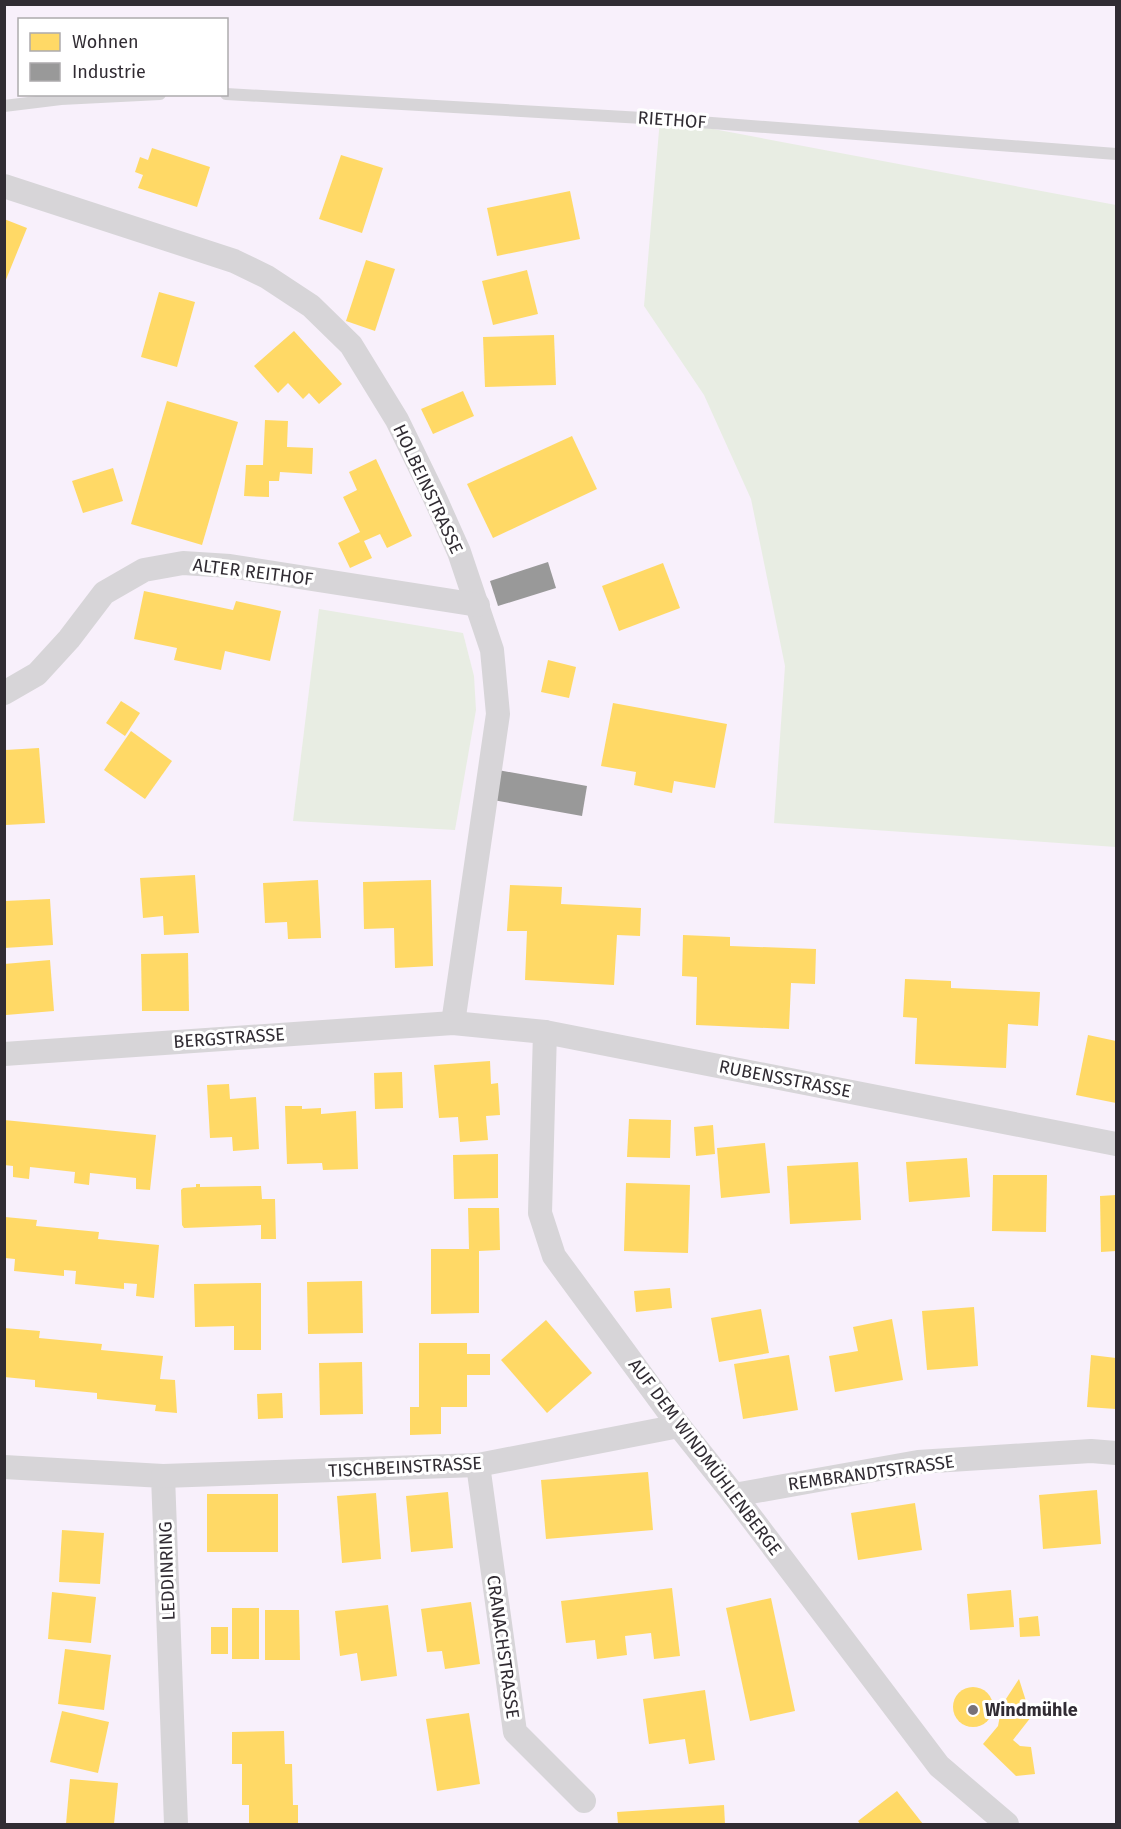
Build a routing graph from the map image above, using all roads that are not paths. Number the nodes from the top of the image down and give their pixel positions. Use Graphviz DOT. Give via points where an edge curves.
graph roads {
  1 [pos="228,94"];
  2 [pos="120,96"];
  3 [pos="4,106"];
  4 [pos="1116,154"];
  5 [pos="4,186"];
  6 [pos="478,605"];
  7 [pos="4,693"];
  8 [pos="453,1023"];
  9 [pos="545,1032"];
  10 [pos="4,1054"];
  11 [pos="1116,1144"];
  12 [pos="679,1426"];
  13 [pos="1116,1453"];
  14 [pos="478,1465"];
  15 [pos="4,1467"];
  16 [pos="163,1476"];
  17 [pos="734,1495"];
  18 [pos="584,1801"];
  19 [pos="177,1824"];
  20 [pos="1007,1824"];
  1 -- 4 [label="lane, RIETHOF" via="660,118"];
  2 -- 3 [label="lane"];
  5 -- 6 [label="street, HOLBEINSTRASSE" via="234,261 311,306 351,345 397,420 459,552"];
  6 -- 7 [label="street, ALTER REITHOF" via="230,566 183,563 144,570 104,593 37,674"];
  6 -- 8 [label="street, HOLBEINSTRASSE" via="492,650 498,714"];
  8 -- 9 [label="street, RUBENSSTRASSE"];
  8 -- 10 [label="street, BERGSTRASSE"];
  9 -- 11 [label="street, RUBENSSTRASSE"];
  9 -- 12 [label="street, AUF DEM WINDMÜHLENBERGE" via="540,1213 554,1256"];
  12 -- 14 [label="street, TISCHBEINSTRASSE"];
  12 -- 17 [label="street, AUF DEM WINDMÜHLENBERGE"];
  13 -- 17 [label="street, REMBRANDTSTRASSE" via="1091,1451 918,1462"];
  14 -- 16 [label="street, TISCHBEINSTRASSE"];
  14 -- 18 [label="street, CRANACHSTRASSE" via="515,1732"];
  15 -- 16 [label="street"];
  16 -- 19 [label="street, LEDDINRING"];
  17 -- 20 [label="street, AUF DEM WINDMÜHLENBERGE" via="939,1766"];
}
